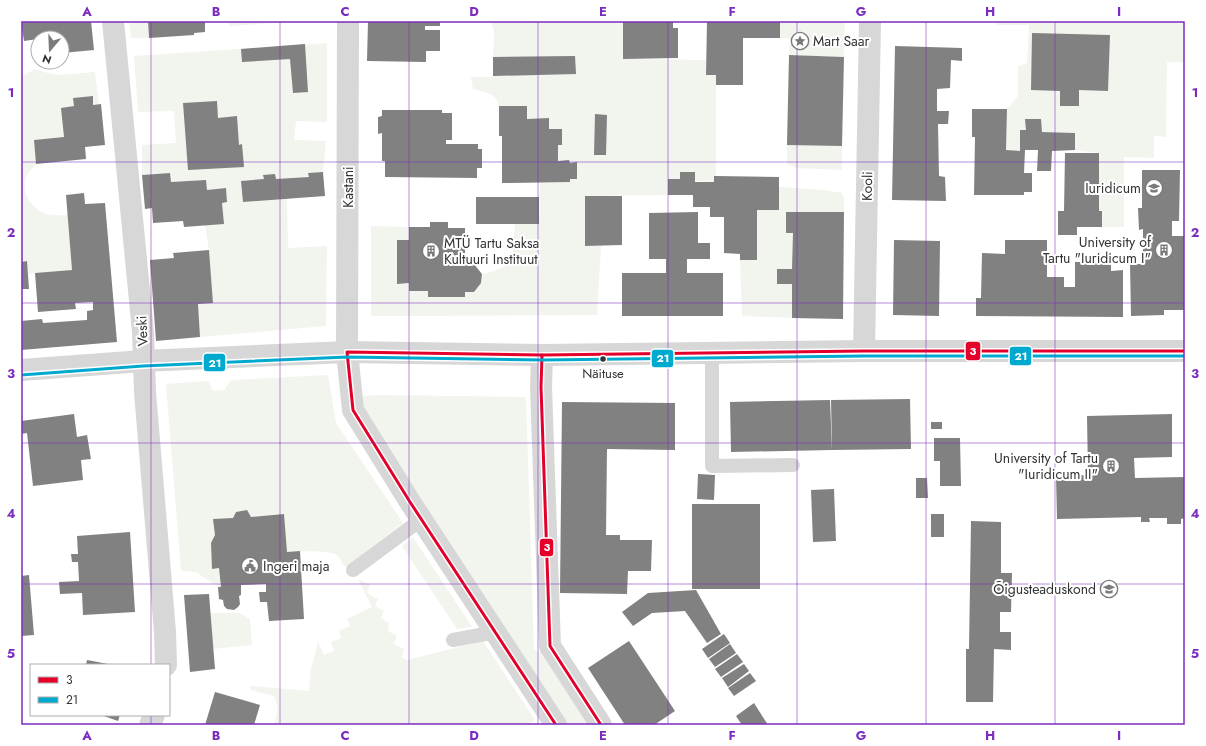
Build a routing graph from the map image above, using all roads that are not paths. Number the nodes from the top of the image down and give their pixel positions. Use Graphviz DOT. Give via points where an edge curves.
graph roads {
  1 [pos="113,21"];
  2 [pos="348,21"];
  3 [pos="870,21"];
  4 [pos="864,351"];
  5 [pos="1185,351"];
  6 [pos="347,352"];
  7 [pos="712,353"];
  8 [pos="542,355"];
  9 [pos="143,361"];
  10 [pos="21,370"];
  11 [pos="793,465"];
  12 [pos="422,519"];
  13 [pos="352,570"];
  14 [pos="496,632"];
  15 [pos="454,640"];
  16 [pos="166,664"];
  17 [pos="551,723"];
  18 [pos="601,725"];
  1 -- 9 [label="street, Veski" via="143,332"];
  2 -- 6 [label="street, Kastani"];
  3 -- 4 [label="street, Kooli"];
  4 -- 5 [label="street"];
  4 -- 7 [label="street"];
  6 -- 8 [label="street"];
  6 -- 9 [label="street"];
  6 -- 12 [label="street, Kastani" via="353,410"];
  7 -- 8 [label="street"];
  7 -- 11 [label="lane" via="712,466"];
  8 -- 18 [label="street" via="550,646"];
  9 -- 10 [label="street"];
  9 -- 16 [label="street, Veski"];
  12 -- 13 [label="lane"];
  12 -- 14 [label="street, Kastani"];
  14 -- 15 [label="lane"];
  14 -- 17 [label="street, Kastani"];
}
